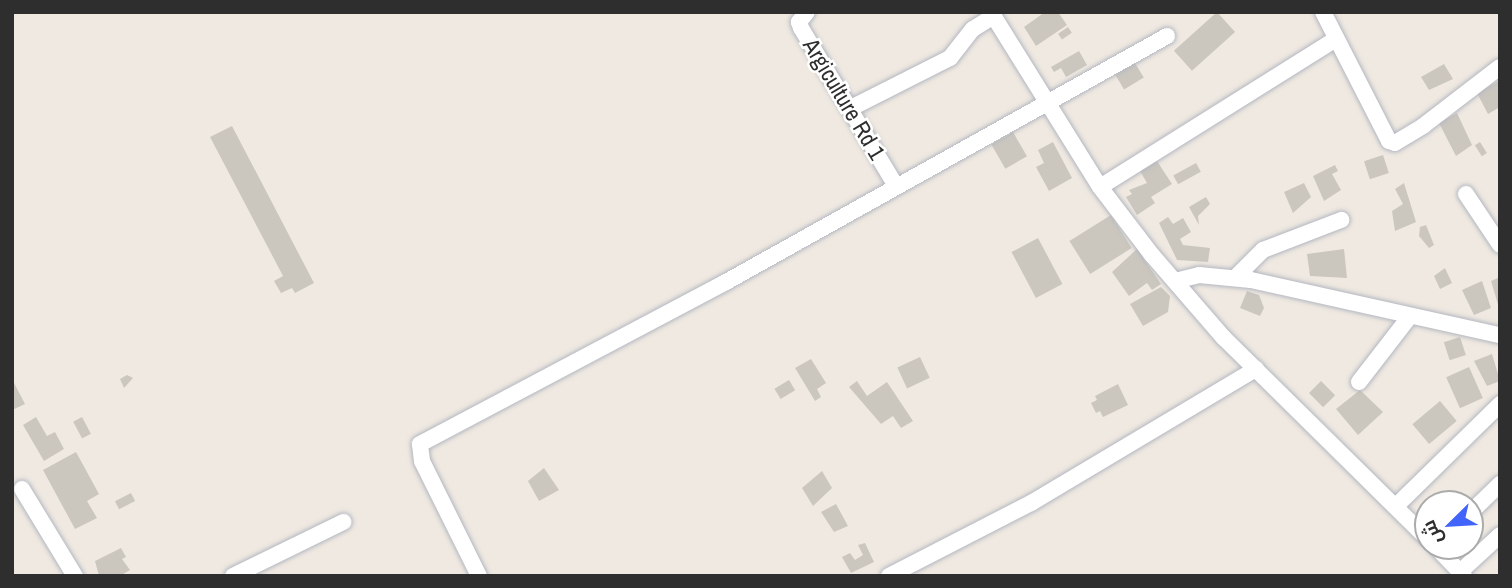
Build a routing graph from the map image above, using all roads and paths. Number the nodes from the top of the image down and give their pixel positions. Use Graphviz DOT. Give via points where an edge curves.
graph roads {
  1 [pos="807,12"];
  2 [pos="1322,12"];
  3 [pos="993,14"];
  4 [pos="1167,36"];
  5 [pos="1336,39"];
  6 [pos="1500,67"];
  7 [pos="1048,103"];
  8 [pos="851,108"];
  9 [pos="896,186"];
  10 [pos="1100,187"];
  11 [pos="1466,194"];
  12 [pos="1341,220"];
  13 [pos="1500,245"];
  14 [pos="1236,278"];
  15 [pos="1175,281"];
  16 [pos="1410,316"];
  17 [pos="1500,335"];
  18 [pos="1256,369"];
  19 [pos="1359,382"];
  20 [pos="1500,404"];
  21 [pos="1500,484"];
  22 [pos="22,489"];
  23 [pos="1484,499"];
  24 [pos="1396,506"];
  25 [pos="343,522"];
  26 [pos="1414,525"];
  27 [pos="1500,535"];
  28 [pos="943,548"];
  29 [pos="1460,572"];
  30 [pos="75,576"];
  31 [pos="233,576"];
  32 [pos="479,576"];
  33 [pos="889,576"];
  34 [pos="913,576"];
  1 -- 8 [label="street, Argiculture Rd 1" via="799,22 801,28"];
  2 -- 5 [label="street"];
  3 -- 7 [label="street"];
  3 -- 8 [label="street" via="973,29 954,55"];
  4 -- 7 [label="street"];
  5 -- 6 [label="street" via="1380,132 1395,143"];
  5 -- 10 [label="street"];
  7 -- 9 [label="street"];
  7 -- 10 [label="street"];
  8 -- 9 [label="street, Argiculture Rd 1"];
  9 -- 32 [label="street" via="420,444 422,461"];
  10 -- 15 [label="street"];
  11 -- 13 [label="street"];
  12 -- 14 [label="street" via="1263,250"];
  14 -- 15 [label="street" via="1199,275"];
  14 -- 16 [label="street"];
  15 -- 18 [label="street"];
  16 -- 17 [label="street"];
  16 -- 19 [label="street"];
  18 -- 24 [label="street"];
  18 -- 28 [label="street" via="1031,503"];
  20 -- 24 [label="street"];
  21 -- 23 [label="street"];
  22 -- 30 [label="street"];
  24 -- 26 [label="street"];
  25 -- 31 [label="street"];
  27 -- 29 [label="street"];
  28 -- 33 [label="street"];
  28 -- 34 [label="street"];
}
